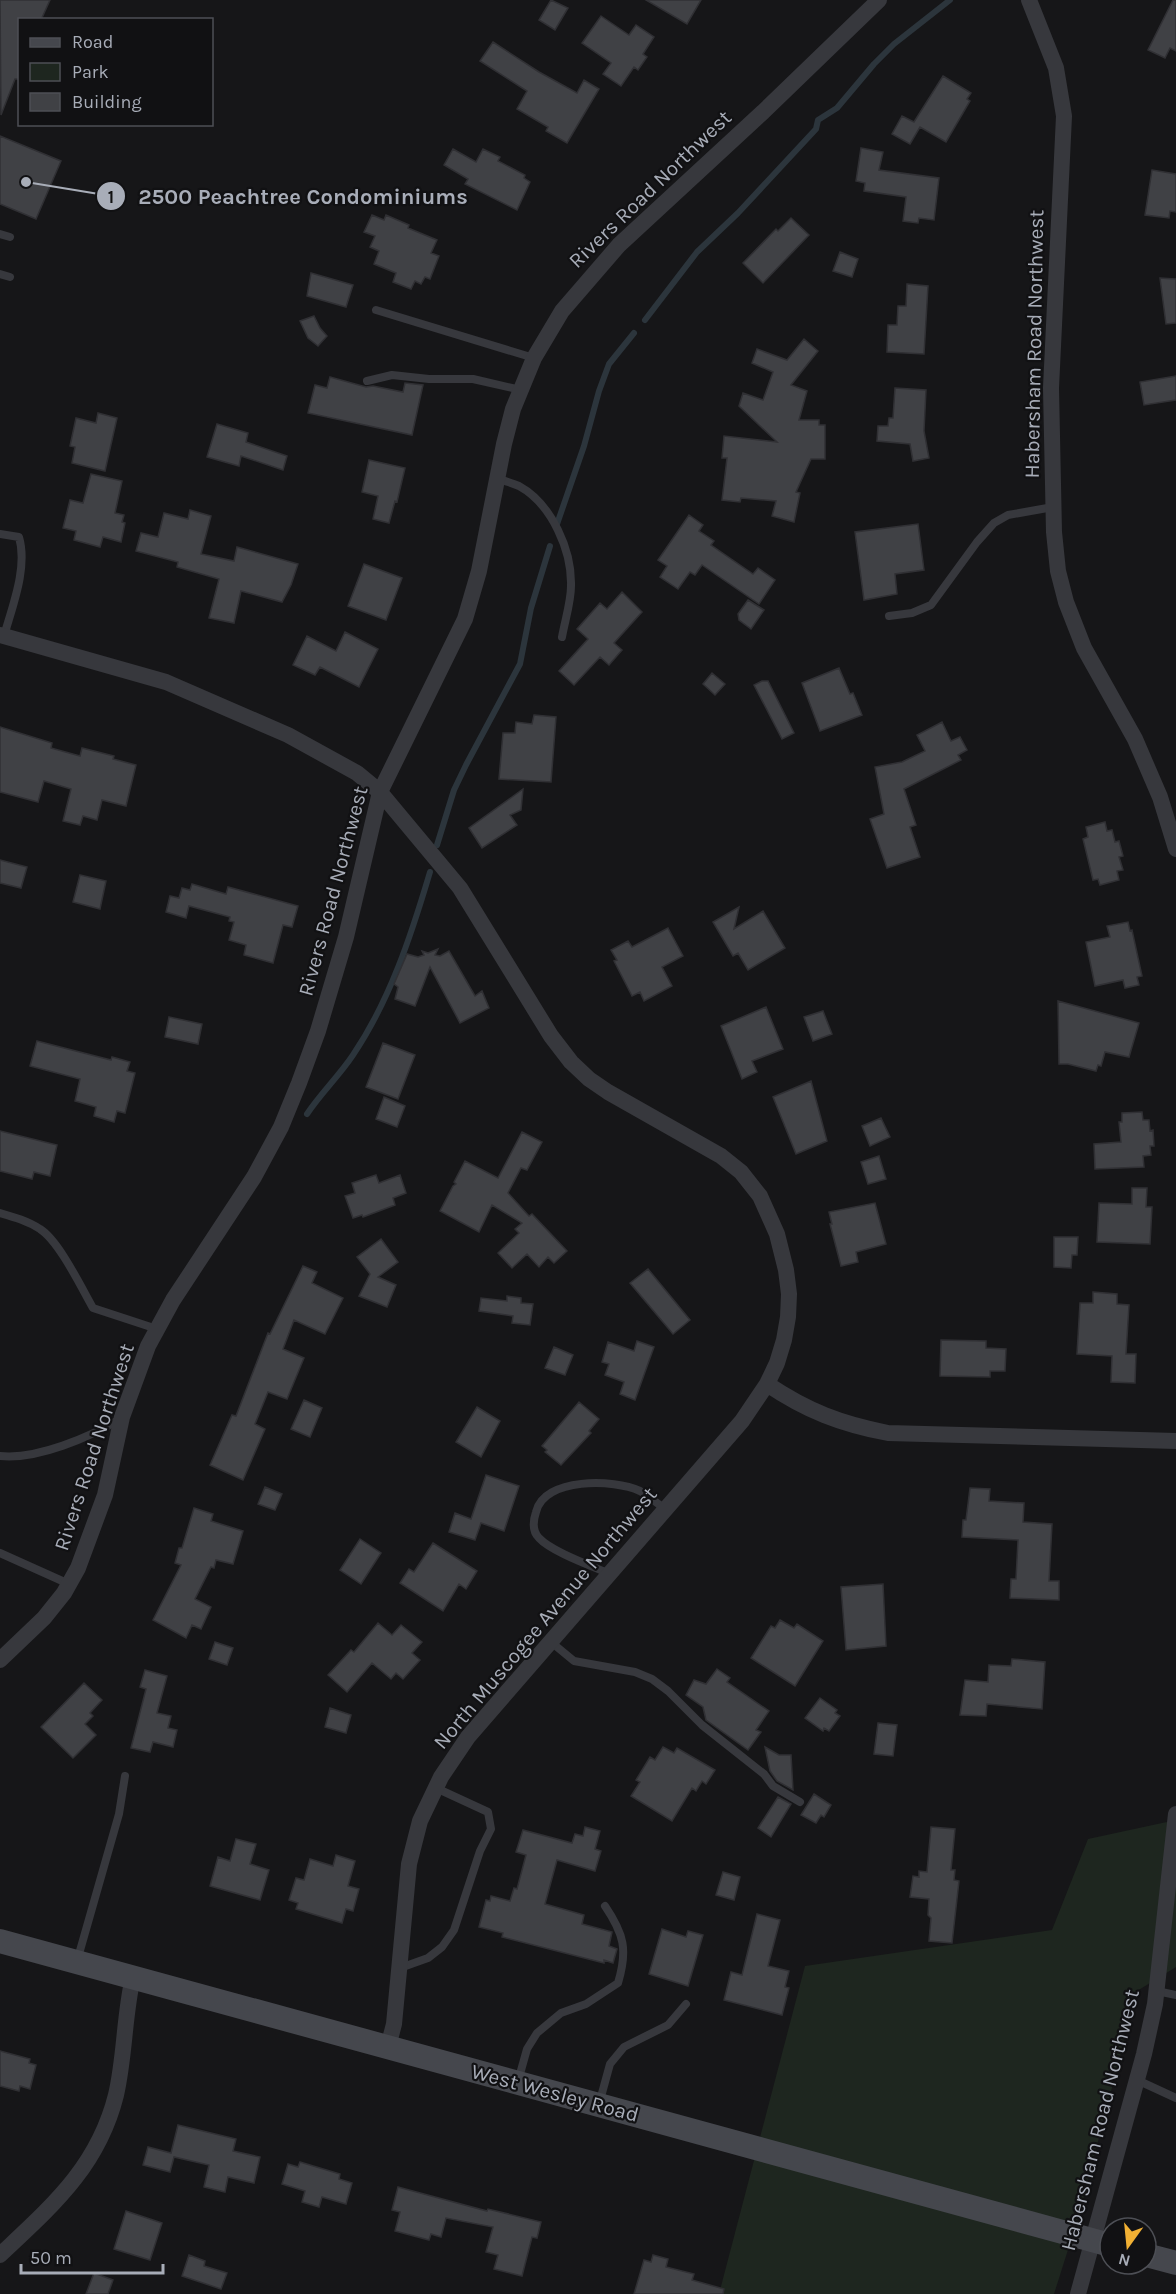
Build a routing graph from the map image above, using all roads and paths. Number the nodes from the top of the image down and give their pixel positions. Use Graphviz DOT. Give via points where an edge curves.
graph roads {
  1 [pos="879,0"];
  2 [pos="1029,0"];
  3 [pos="0,234"];
  4 [pos="10,237"];
  5 [pos="0,274"];
  6 [pos="10,277"];
  7 [pos="375,310"];
  8 [pos="534,358"];
  9 [pos="367,381"];
  10 [pos="521,390"];
  11 [pos="497,478"];
  12 [pos="1053,507"];
  13 [pos="0,534"];
  14 [pos="889,616"];
  15 [pos="2,636"];
  16 [pos="562,637"];
  17 [pos="380,792"];
  18 [pos="1176,849"];
  19 [pos="0,1213"];
  20 [pos="157,1329"];
  21 [pos="767,1384"];
  22 [pos="122,1418"];
  23 [pos="1176,1441"];
  24 [pos="0,1456"];
  25 [pos="666,1510"];
  26 [pos="0,1553"];
  27 [pos="610,1574"];
  28 [pos="69,1584"];
  29 [pos="551,1642"];
  30 [pos="0,1660"];
  31 [pos="125,1776"];
  32 [pos="436,1788"];
  33 [pos="800,1802"];
  34 [pos="1176,1814"];
  35 [pos="605,1906"];
  36 [pos="0,1941"];
  37 [pos="77,1962"];
  38 [pos="399,1968"];
  39 [pos="134,1977"];
  40 [pos="1157,1991"];
  41 [pos="1176,1995"];
  42 [pos="686,2004"];
  43 [pos="388,2047"];
  44 [pos="1137,2080"];
  45 [pos="518,2083"];
  46 [pos="1176,2098"];
  47 [pos="599,2104"];
  48 [pos="1108,2216"];
  49 [pos="1098,2242"];
  50 [pos="1098,2252"];
  51 [pos="0,2255"];
  52 [pos="1158,2258"];
  53 [pos="1176,2263"];
  54 [pos="1078,2294"];
  1 -- 8 [label="street, Rivers Road Northwest" via="619,245 562,310"];
  2 -- 12 [label="street, Habersham Road Northwest" via="1056,68 1064,116 1051,388"];
  3 -- 4 [label="lane"];
  5 -- 6 [label="lane"];
  7 -- 8 [label="lane"];
  8 -- 10 [label="street, Rivers Road Northwest"];
  9 -- 10 [label="lane" via="393,375 473,379"];
  10 -- 11 [label="street, Rivers Road Northwest"];
  11 -- 16 [label="lane" via="520,487 541,505 564,540 570,560 571,588"];
  11 -- 17 [label="street, Rivers Road Northwest" via="479,571 465,619"];
  12 -- 14 [label="lane" via="1008,515 994,523 931,605"];
  12 -- 18 [label="street, Habersham Road Northwest" via="1058,571 1066,602 1084,648 1135,739 1160,797"];
  13 -- 15 [label="lane" via="19,537 22,549 18,582"];
  15 -- 17 [label="street, North Muscogee Avenue Northwest" via="166,682 288,735 357,773"];
  17 -- 20 [label="street, Rivers Road Northwest" via="346,937 300,1083 254,1177"];
  17 -- 21 [label="street, North Muscogee Avenue Northwest" via="460,888 571,1062 608,1092 722,1156 760,1196 777,1234 789,1294 784,1340"];
  19 -- 20 [label="lane" via="26,1221 54,1242 93,1308"];
  20 -- 22 [label="street, Rivers Road Northwest"];
  21 -- 23 [label="street" via="824,1416 888,1433"];
  21 -- 25 [label="street, North Muscogee Avenue Northwest" via="742,1421"];
  22 -- 24 [label="lane" via="49,1450"];
  22 -- 28 [label="street, Rivers Road Northwest" via="105,1495 88,1546"];
  25 -- 27 [label="street, North Muscogee Avenue Northwest"];
  25 -- 27 [label="lane" via="639,1491 590,1483 561,1488 537,1506 533,1526 539,1538"];
  26 -- 28 [label="lane"];
  27 -- 29 [label="street, North Muscogee Avenue Northwest"];
  28 -- 30 [label="street, Rivers Road Northwest" via="44,1618"];
  29 -- 32 [label="street, North Muscogee Avenue Northwest" via="468,1737"];
  29 -- 33 [label="lane" via="574,1661 652,1679 764,1774 773,1786"];
  31 -- 37 [label="lane" via="119,1814"];
  32 -- 38 [label="street, North Muscogee Avenue Northwest" via="420,1821 409,1864"];
  32 -- 38 [label="lane" via="488,1812 491,1829 449,1939 428,1958"];
  34 -- 40 [label="street, Habersham Road Northwest"];
  35 -- 45 [label="lane" via="620,1928 624,1948 618,1983 586,2004 561,2013 537,2033 527,2049"];
  36 -- 37 [label="street, West Wesley Road"];
  37 -- 39 [label="street, West Wesley Road"];
  38 -- 43 [label="street, North Muscogee Avenue Northwest"];
  39 -- 43 [label="street, West Wesley Road"];
  39 -- 51 [label="street" via="116,2094 106,2128 68,2189"];
  40 -- 41 [label="lane"];
  40 -- 44 [label="street, Habersham Road Northwest"];
  42 -- 47 [label="lane" via="668,2025 624,2047 610,2064"];
  43 -- 45 [label="street, West Wesley Road"];
  44 -- 46 [label="lane"];
  44 -- 48 [label="street, Habersham Road Northwest"];
  45 -- 47 [label="street, West Wesley Road"];
  47 -- 49 [label="street, West Wesley Road"];
  50 -- 54 [label="street, Habersham Road Northwest"];
  52 -- 53 [label="street"];
}
